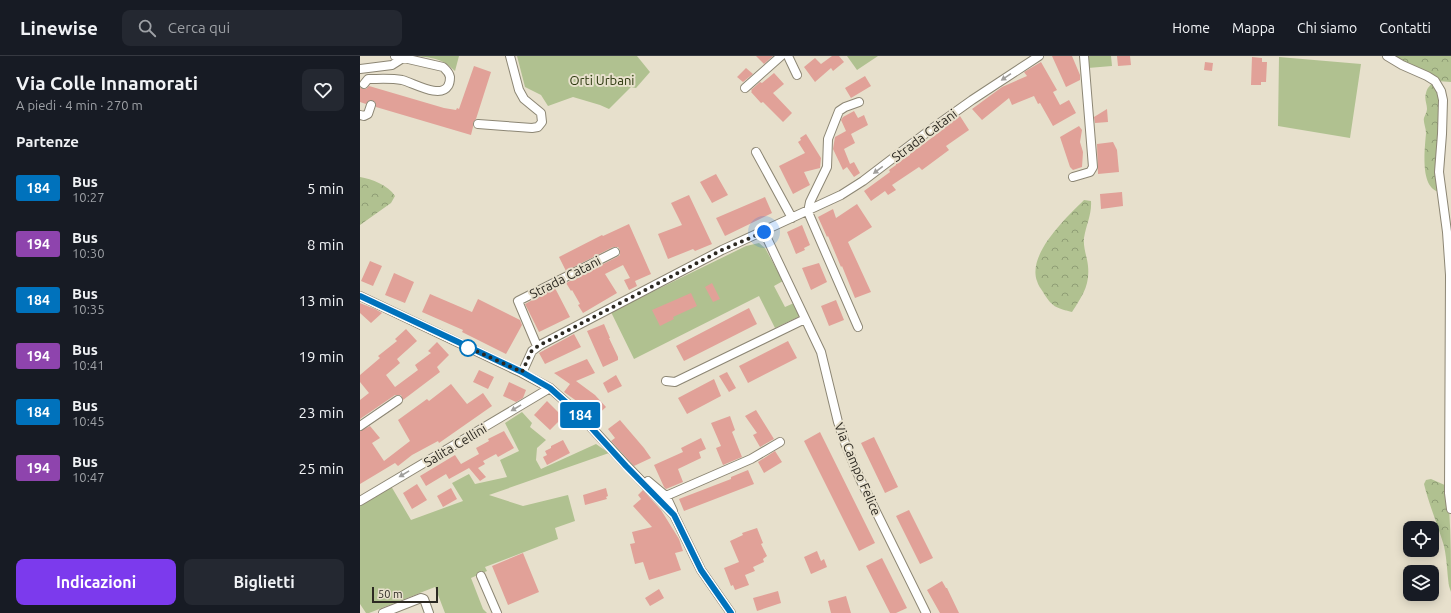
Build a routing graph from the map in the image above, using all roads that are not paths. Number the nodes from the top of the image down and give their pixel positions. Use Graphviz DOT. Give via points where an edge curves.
graph roads {
  1 [pos="510,56"];
  2 [pos="782,56"];
  3 [pos="788,56"];
  4 [pos="1039,56"];
  5 [pos="1084,56"];
  6 [pos="1387,56"];
  7 [pos="399,57"];
  8 [pos="360,69"];
  9 [pos="797,75"];
  10 [pos="364,84"];
  11 [pos="745,88"];
  12 [pos="859,102"];
  13 [pos="370,105"];
  14 [pos="360,115"];
  15 [pos="478,124"];
  16 [pos="756,152"];
  17 [pos="1073,177"];
  18 [pos="808,212"];
  19 [pos="792,218"];
  20 [pos="764,232"];
  21 [pos="615,252"];
  22 [pos="360,296"];
  23 [pos="805,319"];
  24 [pos="858,327"];
  25 [pos="537,346"];
  26 [pos="522,372"];
  27 [pos="666,381"];
  28 [pos="550,388"];
  29 [pos="398,400"];
  30 [pos="360,426"];
  31 [pos="780,442"];
  32 [pos="639,478"];
  33 [pos="666,496"];
  34 [pos="360,501"];
  35 [pos="1451,509"];
  36 [pos="674,515"];
  37 [pos="481,576"];
  38 [pos="383,613"];
  39 [pos="429,613"];
  40 [pos="497,613"];
  41 [pos="731,613"];
  42 [pos="926,613"];
  1 -- 15 [label="street" via="519,90 524,99 541,113 542,122 538,127 532,128"];
  2 -- 11 [label="street"];
  3 -- 9 [label="street"];
  4 -- 18 [label="street, Strada Catani, one-way" via="936,126 857,185"];
  5 -- 17 [label="street" via="1093,167 1090,172"];
  6 -- 35 [label="street" via="1435,81 1442,91 1439,172 1450,275"];
  7 -- 8 [label="street" via="392,65"];
  7 -- 10 [label="street" via="445,68 450,76 448,86 436,91 402,80 384,79 368,80"];
  12 -- 18 [label="street" via="839,111 828,139 827,167 810,202"];
  13 -- 14 [label="street" via="368,114"];
  16 -- 19 [label="street"];
  18 -- 19 [label="street, Strada Catani"];
  18 -- 24 [label="street"];
  19 -- 20 [label="street, Strada Catani"];
  20 -- 23 [label="street, Via Campo Felice"];
  20 -- 25 [label="street, Strada Catani" via="722,250"];
  21 -- 25 [label="street, Strada Catani" via="518,301"];
  22 -- 26 [label="street"];
  23 -- 27 [label="street" via="675,382"];
  23 -- 42 [label="street, Via Campo Felice" via="821,352 838,422 860,479"];
  25 -- 26 [label="street, Strada Catani" via="532,350"];
  26 -- 28 [label="street"];
  28 -- 32 [label="street" via="577,412"];
  28 -- 34 [label="street, Salita Cellini, one-way"];
  29 -- 30 [label="street"];
  31 -- 33 [label="street" via="751,459"];
  32 -- 33 [label="street" via="643,477"];
  32 -- 36 [label="street"];
  33 -- 36 [label="street"];
  36 -- 41 [label="street" via="701,570"];
  37 -- 40 [label="street"];
  38 -- 39 [label="street" via="421,598 424,599"];
}
